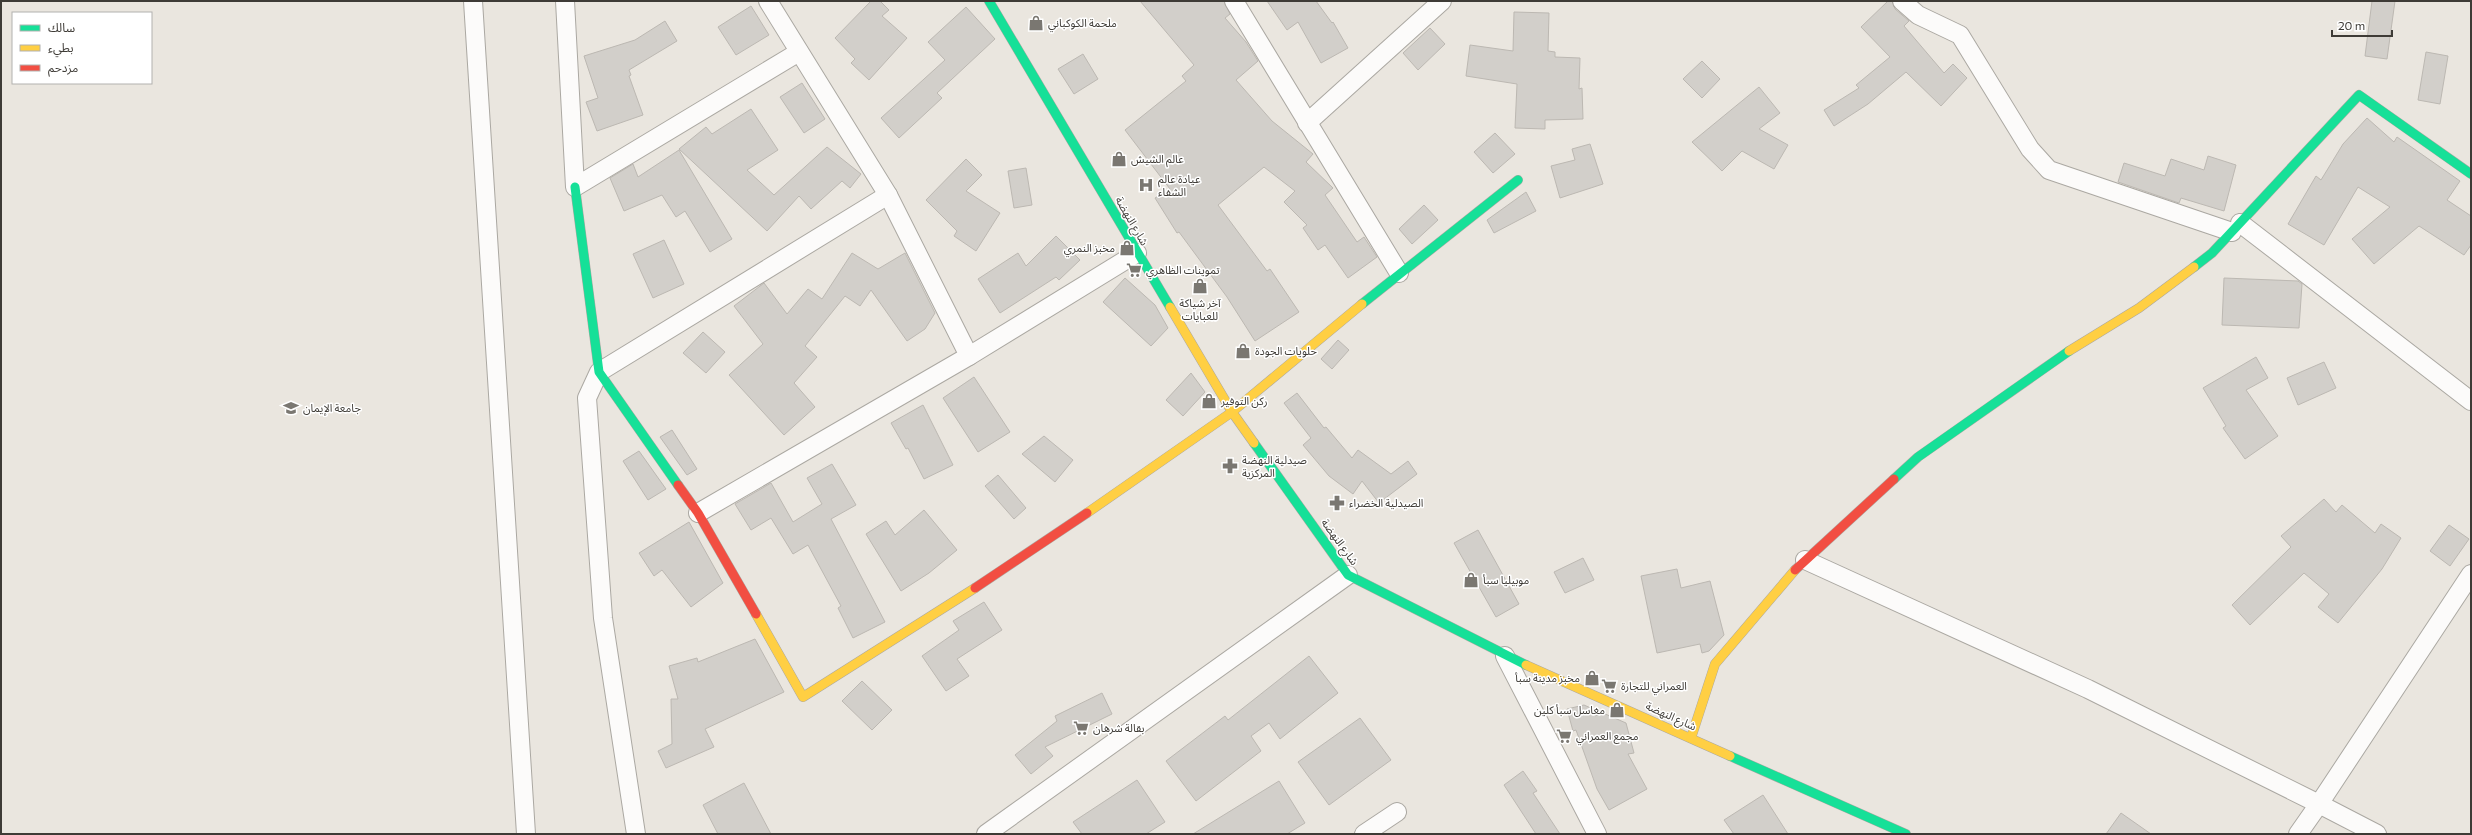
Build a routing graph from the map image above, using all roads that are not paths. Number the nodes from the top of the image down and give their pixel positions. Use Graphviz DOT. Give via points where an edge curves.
graph roads {
  1 [pos="473,1"];
  2 [pos="565,1"];
  3 [pos="768,1"];
  4 [pos="989,1"];
  5 [pos="1234,1"];
  6 [pos="1442,1"];
  7 [pos="1902,1"];
  8 [pos="799,52"];
  9 [pos="1307,123"];
  10 [pos="2471,174"];
  11 [pos="1518,180"];
  12 [pos="575,187"];
  13 [pos="888,195"];
  14 [pos="2236,227"];
  15 [pos="1137,253"];
  16 [pos="1399,273"];
  17 [pos="969,356"];
  18 [pos="599,372"];
  19 [pos="2471,402"];
  20 [pos="1232,412"];
  21 [pos="698,513"];
  22 [pos="1805,560"];
  23 [pos="2471,574"];
  24 [pos="1348,575"];
  25 [pos="1505,656"];
  26 [pos="1691,738"];
  27 [pos="2319,804"];
  28 [pos="1397,812"];
  29 [pos="526,834"];
  30 [pos="636,834"];
  31 [pos="986,834"];
  32 [pos="1364,834"];
  33 [pos="1597,834"];
  34 [pos="1906,834"];
  35 [pos="2298,834"];
  36 [pos="2377,834"];
  1 -- 29 [label="street"];
  2 -- 12 [label="street"];
  3 -- 8 [label="street"];
  4 -- 15 [label="street, شارع النهضة"];
  5 -- 9 [label="street"];
  6 -- 9 [label="street"];
  7 -- 14 [label="street" via="1918,15 1960,35 2030,149 2050,170"];
  8 -- 12 [label="street"];
  8 -- 13 [label="street"];
  9 -- 16 [label="street"];
  10 -- 14 [label="street" via="2359,95"];
  11 -- 16 [label="street"];
  12 -- 18 [label="street"];
  13 -- 17 [label="street"];
  13 -- 18 [label="street"];
  14 -- 19 [label="street"];
  14 -- 22 [label="street" via="2212,253 2139,308 2060,356 1918,457"];
  15 -- 17 [label="street"];
  15 -- 20 [label="street, شارع النهضة"];
  16 -- 20 [label="street"];
  17 -- 21 [label="street"];
  18 -- 21 [label="street"];
  18 -- 30 [label="street" via="587,398 602,618"];
  20 -- 21 [label="street" via="1017,561 803,697"];
  20 -- 24 [label="street, شارع النهضة"];
  22 -- 26 [label="street" via="1715,664"];
  22 -- 27 [label="street" via="2088,689"];
  23 -- 27 [label="street"];
  24 -- 25 [label="street, شارع النهضة"];
  24 -- 31 [label="street"];
  25 -- 26 [label="street, شارع النهضة"];
  25 -- 33 [label="street"];
  26 -- 34 [label="street, شارع النهضة"];
  27 -- 35 [label="street"];
  27 -- 36 [label="street"];
  28 -- 32 [label="street"];
}
